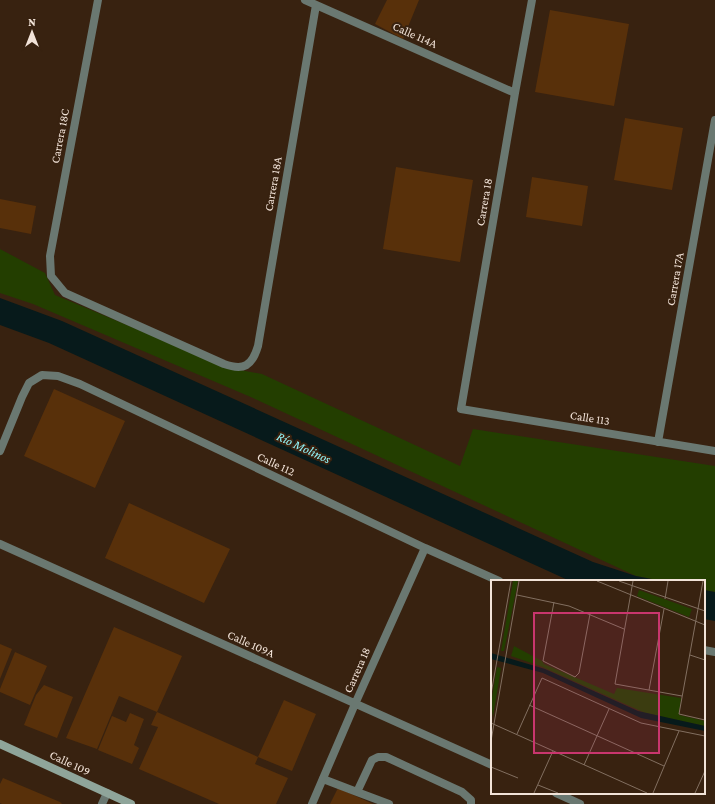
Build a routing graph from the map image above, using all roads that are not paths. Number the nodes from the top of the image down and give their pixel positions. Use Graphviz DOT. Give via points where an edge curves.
graph roads {
  1 [pos="98,0"];
  2 [pos="305,0"];
  3 [pos="532,0"];
  4 [pos="316,4"];
  5 [pos="515,93"];
  6 [pos="715,120"];
  7 [pos="247,365"];
  8 [pos="461,409"];
  9 [pos="658,442"];
  10 [pos="0,451"];
  11 [pos="715,451"];
  12 [pos="0,544"];
  13 [pos="425,548"];
  14 [pos="497,580"];
  15 [pos="705,650"];
  16 [pos="715,652"];
  17 [pos="355,704"];
  18 [pos="0,744"];
  19 [pos="491,765"];
  20 [pos="323,778"];
  21 [pos="357,792"];
  22 [pos="107,793"];
  23 [pos="558,794"];
  24 [pos="102,804"];
  25 [pos="131,804"];
  26 [pos="312,804"];
  27 [pos="389,804"];
  28 [pos="471,804"];
  29 [pos="580,804"];
  1 -- 7 [label="street, Carrera 18C" via="50,256 51,276 65,293 224,364 235,367"];
  2 -- 4 [label="street, Calle 114A"];
  3 -- 5 [label="street, Carrera 18"];
  4 -- 5 [label="street, Calle 114A"];
  4 -- 7 [label="street, Carrera 18A" via="258,346 255,357"];
  5 -- 8 [label="street, Carrera 18"];
  6 -- 9 [label="street, Carrera 17A"];
  8 -- 9 [label="street, Calle 113"];
  9 -- 11 [label="street, Calle 113"];
  10 -- 13 [label="street, Calle 112" via="29,383 42,375 58,376 80,384"];
  12 -- 17 [label="street, Calle 109A"];
  13 -- 14 [label="street, Calle 112"];
  13 -- 17 [label="street, Carrera 18"];
  15 -- 16 [label="street"];
  17 -- 19 [label="street, Calle 109A"];
  17 -- 20 [label="street, Carrera 18"];
  18 -- 22 [label="street, Calle 109"];
  20 -- 21 [label="street"];
  20 -- 26 [label="street, Carrera 18"];
  21 -- 27 [label="street"];
  21 -- 28 [label="street" via="372,760 386,757 462,792 471,800"];
  22 -- 24 [label="street"];
  22 -- 25 [label="street, Calle 109"];
  23 -- 29 [label="street"];
}
